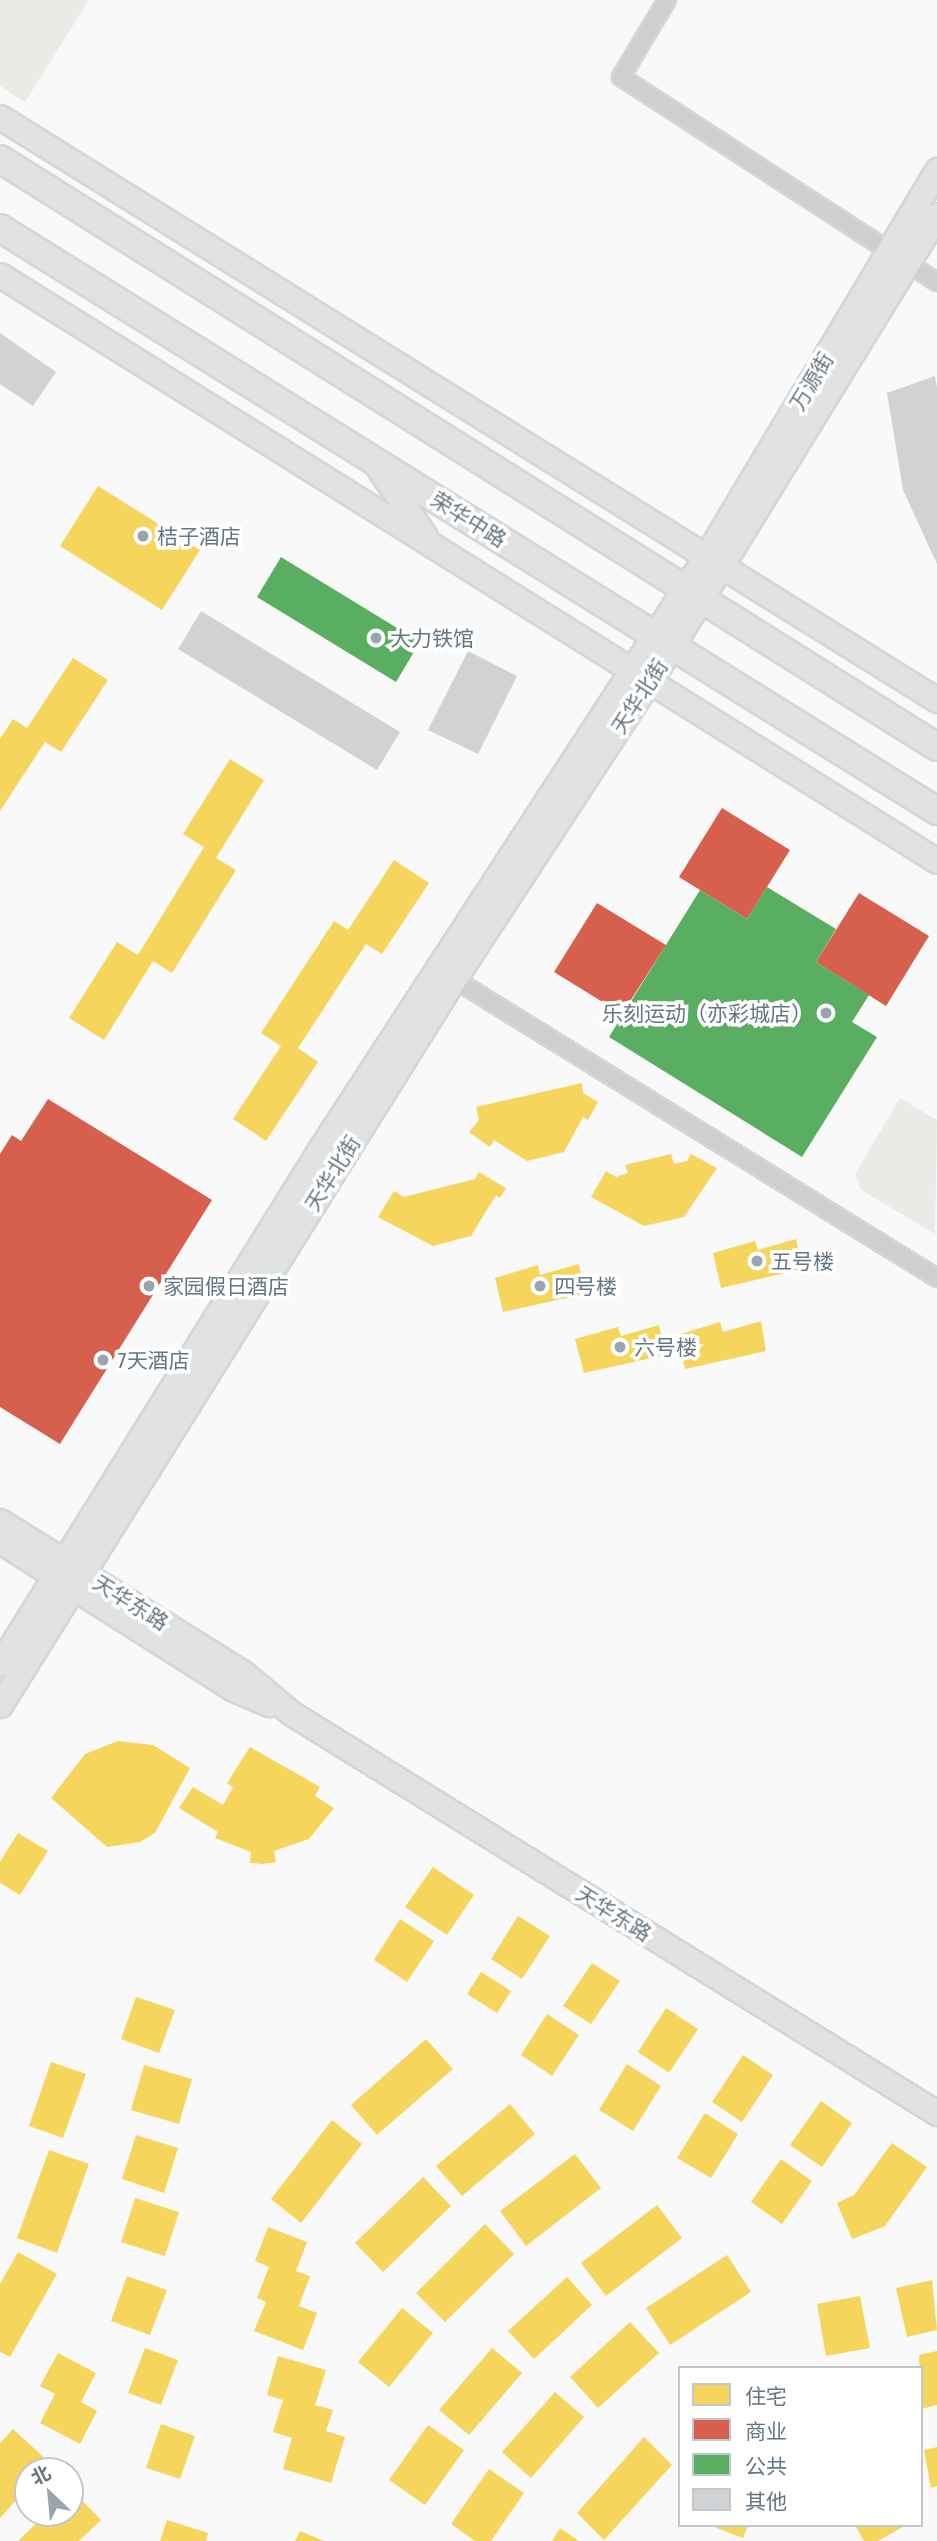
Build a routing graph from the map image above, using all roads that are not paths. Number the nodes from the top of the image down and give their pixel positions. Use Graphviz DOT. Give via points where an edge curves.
graph roads {
  1 [pos="667,0"];
  2 [pos="0,117"];
  3 [pos="3,158"];
  4 [pos="937,170"];
  5 [pos="937,215"];
  6 [pos="0,228"];
  7 [pos="898,257"];
  8 [pos="0,275"];
  9 [pos="937,282"];
  10 [pos="373,460"];
  11 [pos="430,544"];
  12 [pos="713,561"];
  13 [pos="692,595"];
  14 [pos="662,640"];
  15 [pos="629,668"];
  16 [pos="648,681"];
  17 [pos="937,701"];
  18 [pos="937,747"];
  19 [pos="937,811"];
  20 [pos="937,860"];
  21 [pos="454,979"];
  22 [pos="937,1278"];
  23 [pos="0,1521"];
  24 [pos="0,1541"];
  25 [pos="69,1573"];
  26 [pos="0,1664"];
  27 [pos="0,1705"];
  28 [pos="937,2113"];
  1 -- 7 [label="street" via="621,77"];
  2 -- 12 [label="street"];
  3 -- 13 [label="main road"];
  4 -- 7 [label="street, 万源街"];
  5 -- 7 [label="street, 万源街"];
  6 -- 10 [label="main road, 荣华中路"];
  7 -- 9 [label="street"];
  7 -- 12 [label="street, 万源街"];
  8 -- 11 [label="street"];
  10 -- 11 [label="street"];
  10 -- 14 [label="main road, 荣华中路"];
  11 -- 15 [label="street"];
  12 -- 13 [label="street, 万源街"];
  12 -- 17 [label="street"];
  13 -- 14 [label="street, 万源街"];
  13 -- 18 [label="main road"];
  14 -- 15 [label="street, 天华北街"];
  14 -- 16 [label="street, 天华北街"];
  14 -- 19 [label="main road, 荣华中路"];
  15 -- 16 [label="street"];
  15 -- 25 [label="street, 天华北街" via="320,1149"];
  16 -- 20 [label="street"];
  16 -- 21 [label="street, 天华北街"];
  21 -- 22 [label="street"];
  21 -- 25 [label="street, 天华北街"];
  23 -- 25 [label="street, 天华东路"];
  24 -- 25 [label="street, 天华东路"];
  25 -- 26 [label="street, 天华北街"];
  25 -- 27 [label="street, 天华北街"];
  25 -- 28 [label="street, 天华东路" via="242,1672 291,1713"];
}
